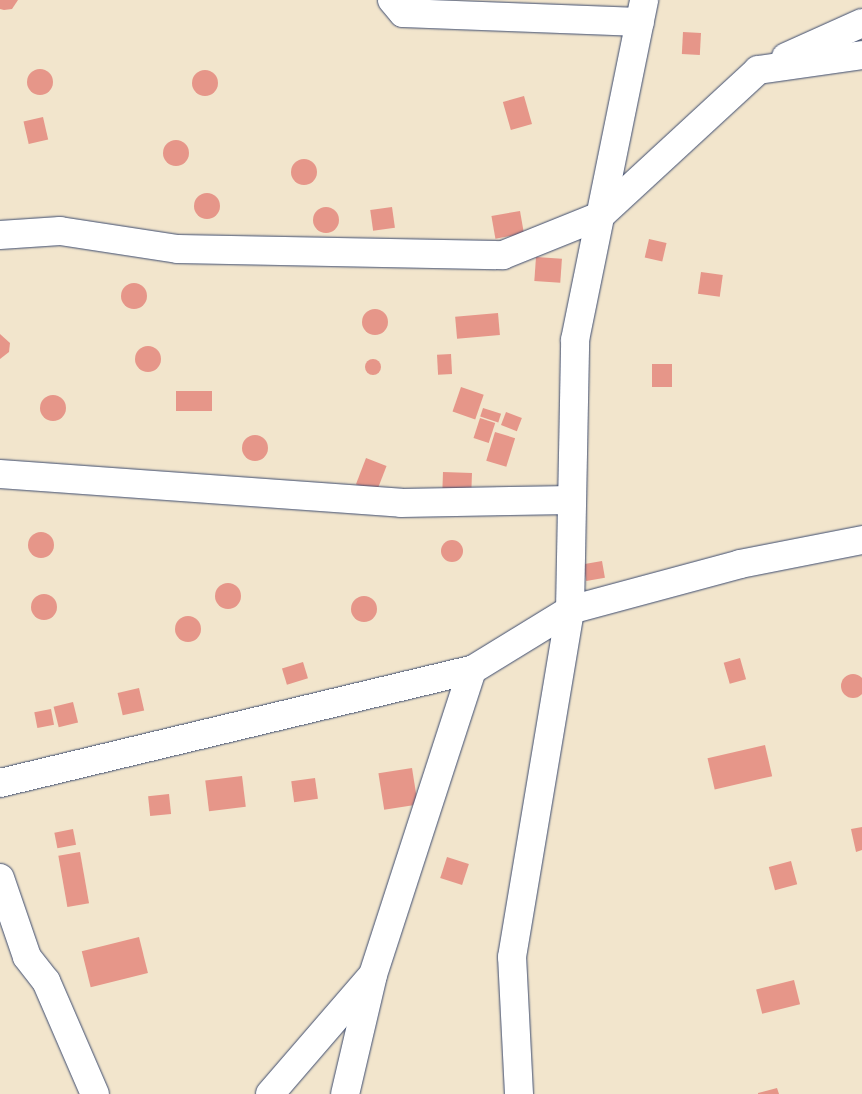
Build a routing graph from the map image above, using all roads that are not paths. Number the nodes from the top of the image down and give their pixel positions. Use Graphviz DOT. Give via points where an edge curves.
graph roads {
  1 [pos="392,0"];
  2 [pos="642,11"];
  3 [pos="862,23"];
  4 [pos="862,55"];
  5 [pos="758,70"];
  6 [pos="600,216"];
  7 [pos="0,235"];
  8 [pos="0,474"];
  9 [pos="572,500"];
  10 [pos="862,540"];
  11 [pos="570,610"];
  12 [pos="472,670"];
  13 [pos="0,783"];
  14 [pos="0,878"];
  15 [pos="373,975"];
  16 [pos="274,1092"];
  17 [pos="95,1094"];
  18 [pos="345,1094"];
  19 [pos="518,1094"];
  1 -- 2 [label="street" via="403,13"];
  2 -- 6 [label="street"];
  3 -- 5 [label="street"];
  4 -- 5 [label="street"];
  5 -- 6 [label="street"];
  6 -- 7 [label="street" via="503,255 178,249 60,231"];
  6 -- 9 [label="street" via="575,340"];
  8 -- 9 [label="street" via="401,503"];
  9 -- 11 [label="street"];
  10 -- 11 [label="street" via="740,564"];
  11 -- 12 [label="street"];
  11 -- 19 [label="street" via="512,957"];
  12 -- 13 [label="street"];
  12 -- 15 [label="street"];
  14 -- 17 [label="street" via="27,957 46,981"];
  15 -- 16 [label="street"];
  15 -- 18 [label="street"];
}
